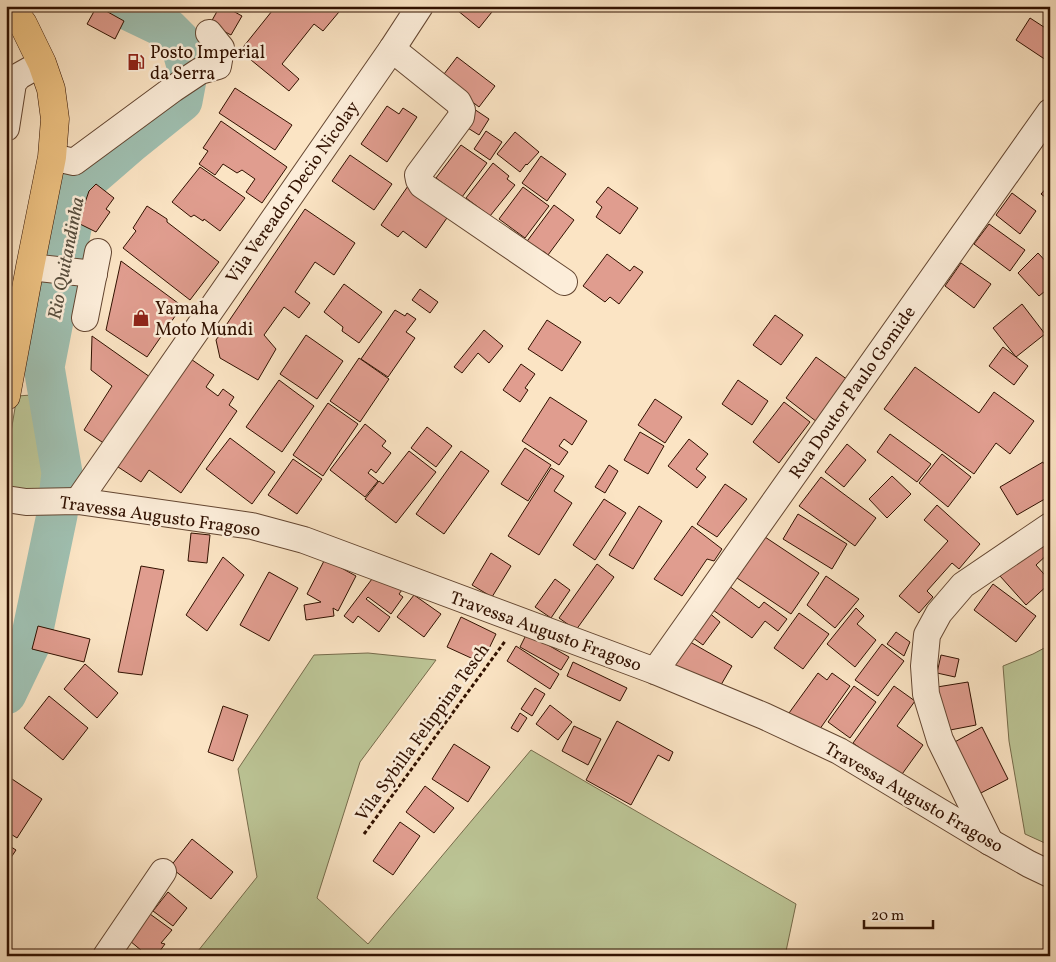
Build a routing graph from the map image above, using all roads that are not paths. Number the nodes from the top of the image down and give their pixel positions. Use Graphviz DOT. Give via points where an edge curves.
graph roads {
  1 [pos="10,6"];
  2 [pos="420,6"];
  3 [pos="209,33"];
  4 [pos="392,49"];
  5 [pos="42,63"];
  6 [pos="1050,112"];
  7 [pos="6,128"];
  8 [pos="52,157"];
  9 [pos="31,267"];
  10 [pos="564,282"];
  11 [pos="13,315"];
  12 [pos="86,318"];
  13 [pos="6,396"];
  14 [pos="16,500"];
  15 [pos="78,501"];
  16 [pos="1050,526"];
  17 [pos="655,671"];
  18 [pos="990,842"];
  19 [pos="163,872"];
  20 [pos="1050,874"];
  21 [pos="106,956"];
  1 -- 5 [label="main road" via="23,24"];
  2 -- 4 [label="street, Vila Vereador Decio Nicolay"];
  3 -- 8 [label="street" via="221,48 218,66 200,71 74,162"];
  4 -- 10 [label="street" via="458,102 462,110 461,117 418,175 422,185"];
  4 -- 15 [label="street, Vila Vereador Decio Nicolay"];
  5 -- 7 [label="street" via="13,83"];
  5 -- 8 [label="main road" via="51,89 54,119"];
  6 -- 17 [label="street, Rua Doutor Paulo Gomide"];
  8 -- 9 [label="main road"];
  9 -- 11 [label="main road"];
  9 -- 12 [label="street" via="89,266"];
  11 -- 13 [label="main road"];
  14 -- 15 [label="street, Travessa Augusto Fragoso"];
  15 -- 17 [label="street, Travessa Augusto Fragoso" via="252,526 304,540"];
  16 -- 18 [label="street" via="964,585 939,613 927,635 926,694 940,740"];
  17 -- 18 [label="street, Travessa Augusto Fragoso" via="839,751"];
  18 -- 20 [label="street, Travessa Augusto Fragoso"];
  19 -- 21 [label="street"];
}
